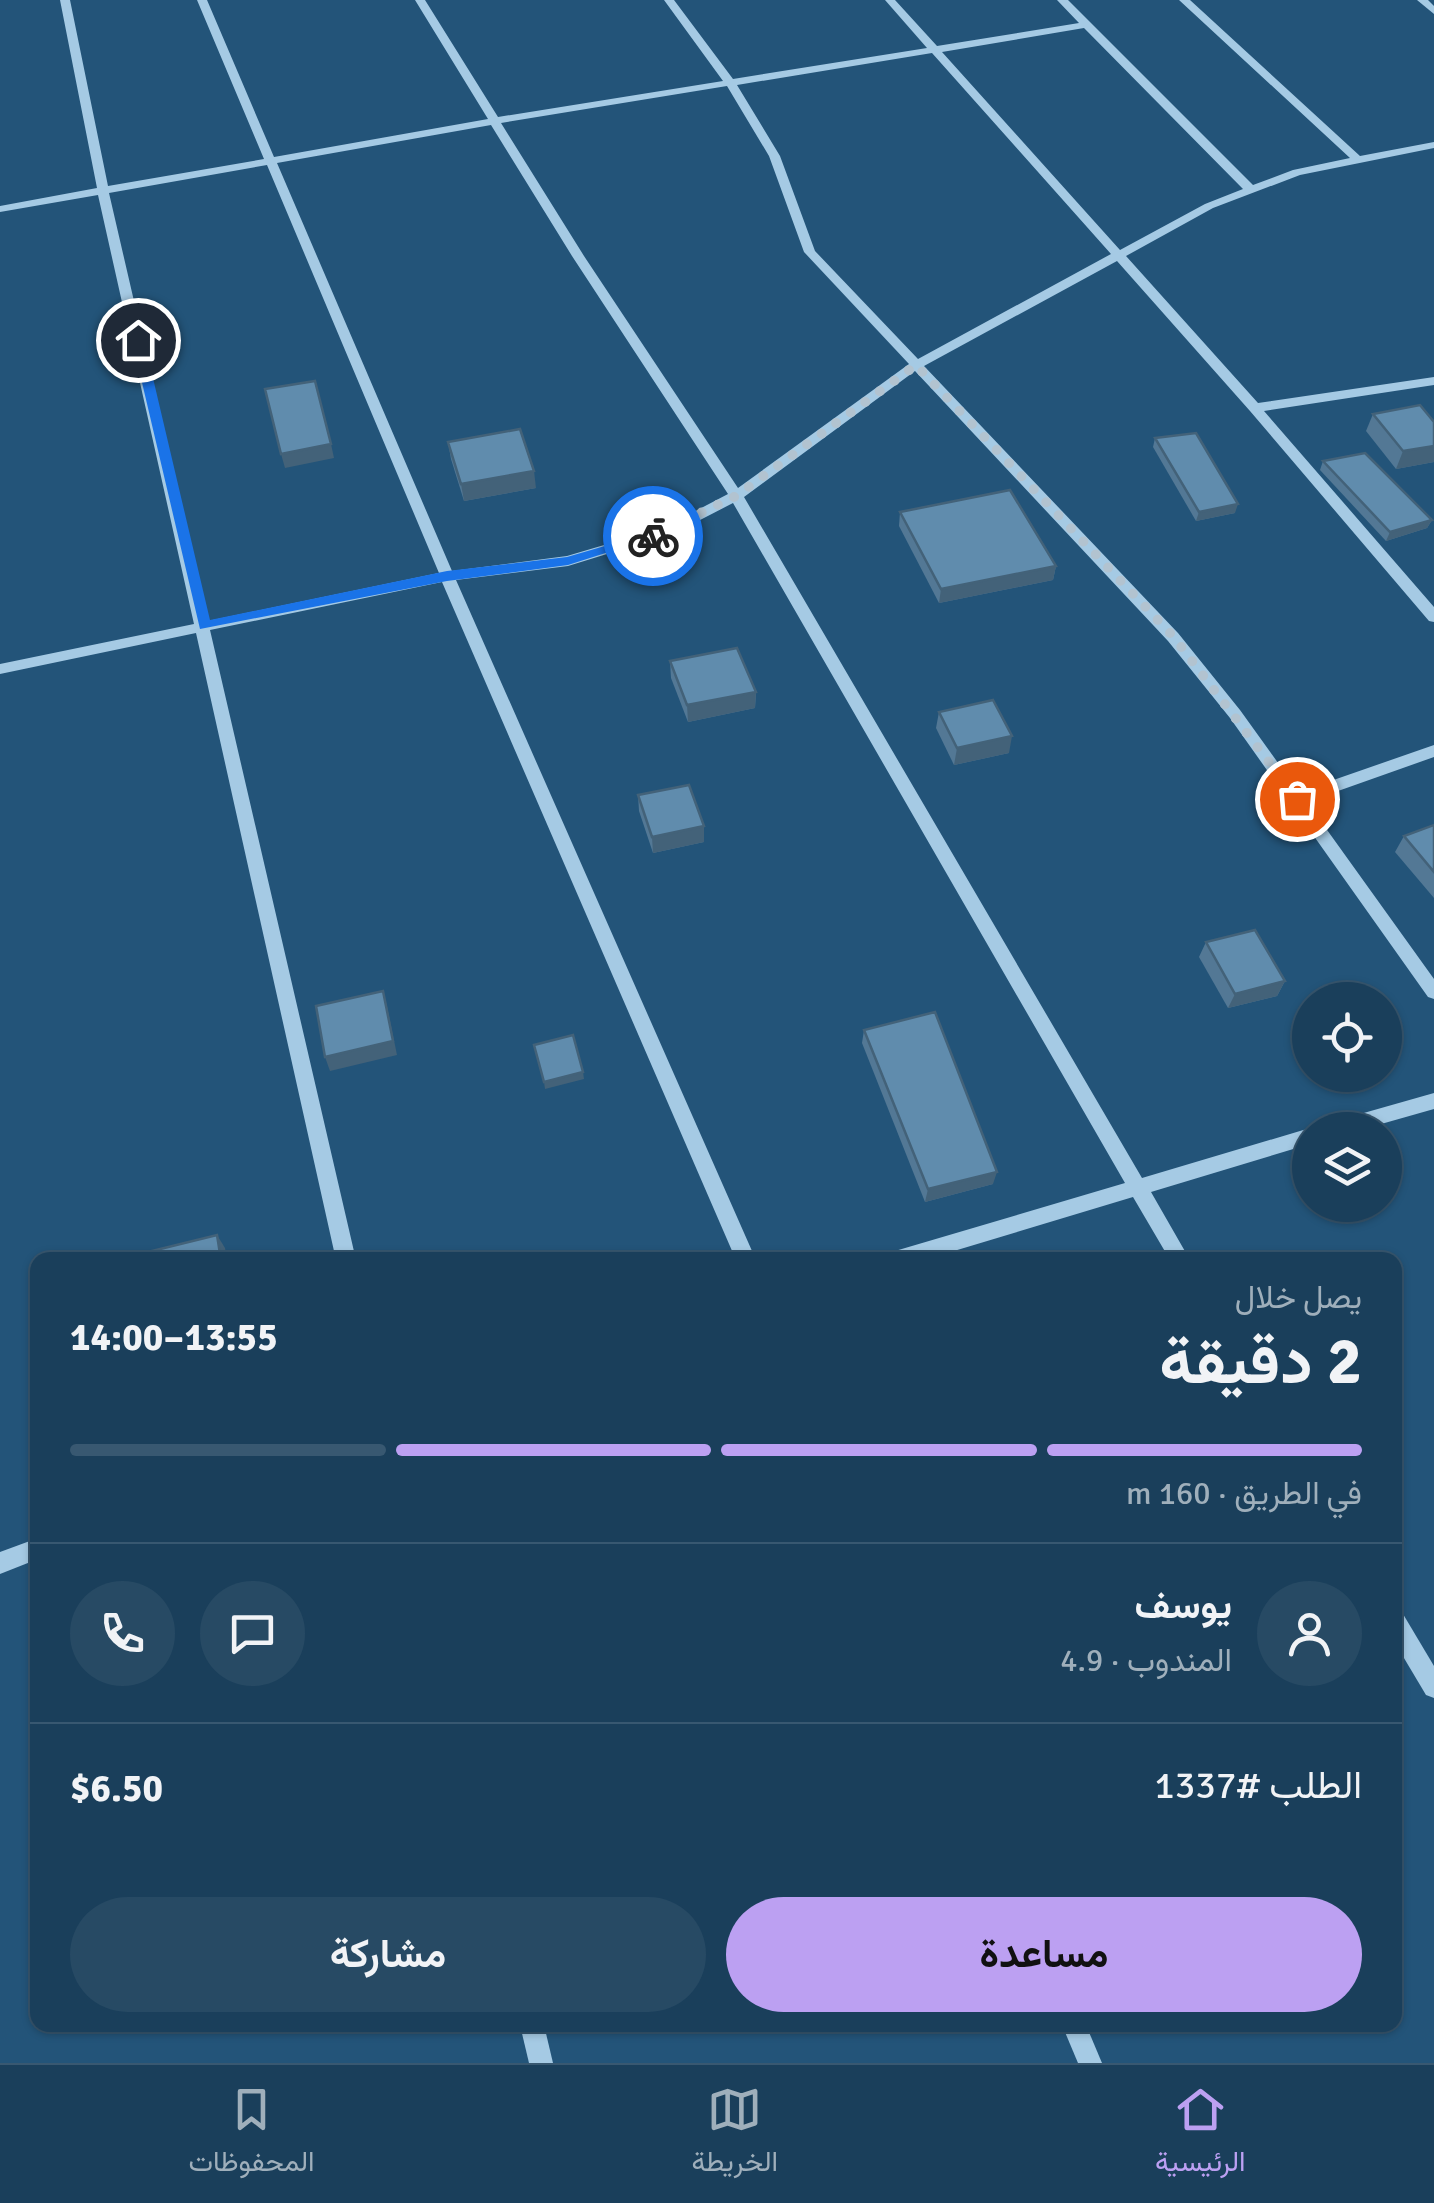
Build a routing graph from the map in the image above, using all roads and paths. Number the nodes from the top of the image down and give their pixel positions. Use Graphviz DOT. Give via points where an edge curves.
graph roads {
  1 [pos="66,0"];
  2 [pos="202,0"];
  3 [pos="420,0"];
  4 [pos="669,0"];
  5 [pos="890,0"];
  6 [pos="1063,0"];
  7 [pos="1184,0"];
  8 [pos="1422,0"];
  9 [pos="1434,11"];
  10 [pos="1086,25"];
  11 [pos="935,51"];
  12 [pos="728,84"];
  13 [pos="494,122"];
  14 [pos="1434,146"];
  15 [pos="1357,159"];
  16 [pos="269,161"];
  17 [pos="1249,188"];
  18 [pos="103,191"];
  19 [pos="0,209"];
  20 [pos="1117,256"];
  21 [pos="916,365"];
  22 [pos="1434,381"];
  23 [pos="1255,408"];
  24 [pos="736,496"];
  25 [pos="447,576"];
  26 [pos="1434,618"];
  27 [pos="205,626"];
  28 [pos="0,668"];
  29 [pos="1434,751"];
  30 [pos="1297,799"];
  31 [pos="1434,992"];
  32 [pos="1434,1101"];
  33 [pos="1395,1112"];
  34 [pos="1292,1141"];
  35 [pos="1136,1186"];
  36 [pos="344,1252"];
  37 [pos="743,1252"];
  38 [pos="921,1252"];
  39 [pos="1175,1252"];
  40 [pos="30,1551"];
  41 [pos="0,1563"];
  42 [pos="1402,1634"];
  43 [pos="1434,1688"];
  44 [pos="534,2032"];
  45 [pos="1077,2032"];
  46 [pos="541,2063"];
  47 [pos="1090,2063"];
  1 -- 18 [label="street"];
  2 -- 16 [label="street"];
  3 -- 13 [label="street"];
  4 -- 12 [label="street"];
  5 -- 11 [label="street"];
  6 -- 10 [label="street"];
  7 -- 15 [label="street"];
  8 -- 9 [label="street"];
  10 -- 11 [label="street"];
  10 -- 17 [label="street"];
  11 -- 12 [label="street"];
  11 -- 20 [label="street"];
  12 -- 13 [label="street"];
  12 -- 21 [label="street" via="766,138 810,252"];
  13 -- 16 [label="street"];
  13 -- 24 [label="street"];
  14 -- 15 [label="street"];
  15 -- 17 [label="street"];
  16 -- 18 [label="street"];
  16 -- 25 [label="street"];
  17 -- 20 [label="street"];
  18 -- 19 [label="street"];
  18 -- 27 [label="street"];
  20 -- 21 [label="street"];
  20 -- 23 [label="street"];
  21 -- 24 [label="street"];
  21 -- 30 [label="street" via="1173,636"];
  22 -- 23 [label="street"];
  23 -- 26 [label="street"];
  24 -- 25 [label="street" via="618,548"];
  24 -- 35 [label="street"];
  25 -- 27 [label="street"];
  25 -- 37 [label="street"];
  27 -- 28 [label="street"];
  27 -- 36 [label="street"];
  29 -- 30 [label="street"];
  30 -- 31 [label="street"];
  32 -- 33 [label="street"];
  34 -- 35 [label="street"];
  35 -- 38 [label="street"];
  35 -- 39 [label="street"];
  40 -- 41 [label="street"];
  42 -- 43 [label="street"];
  44 -- 46 [label="street"];
  45 -- 47 [label="street"];
}
